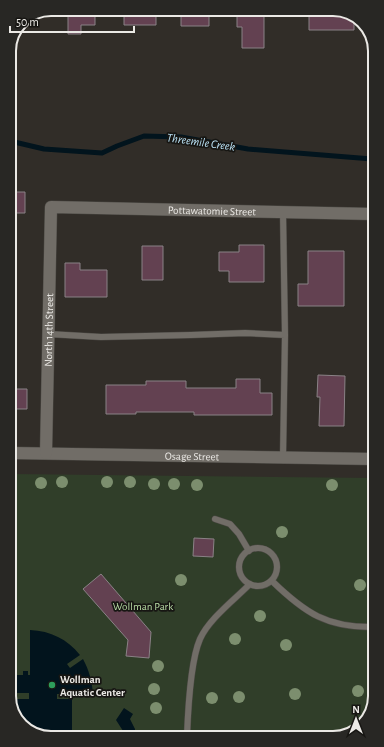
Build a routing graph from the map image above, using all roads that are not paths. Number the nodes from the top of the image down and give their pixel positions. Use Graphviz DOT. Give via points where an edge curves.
graph roads {
  1 [pos="51,207"];
  2 [pos="283,212"];
  3 [pos="368,214"];
  4 [pos="48,334"];
  5 [pos="284,335"];
  6 [pos="16,453"];
  7 [pos="46,453"];
  8 [pos="283,457"];
  9 [pos="368,459"];
  10 [pos="215,519"];
  11 [pos="249,551"];
  12 [pos="272,581"];
  13 [pos="250,584"];
  14 [pos="368,627"];
  15 [pos="187,731"];
  1 -- 2 [label="street, Pottawatomie Street"];
  1 -- 4 [label="street, North 14th Street"];
  2 -- 3 [label="street, Pottawatomie Street"];
  2 -- 5 [label="lane"];
  4 -- 5 [label="lane" via="101,337 245,333"];
  4 -- 7 [label="street, North 14th Street"];
  5 -- 8 [label="lane"];
  6 -- 7 [label="street, Osage Street"];
  7 -- 8 [label="street, Osage Street"];
  8 -- 9 [label="street, Osage Street"];
  10 -- 11 [label="lane" via="230,524"];
  11 -- 12 [label="lane" via="261,548 276,559 277,572"];
  11 -- 13 [label="lane" via="239,566 242,578"];
  12 -- 13 [label="lane" via="258,586"];
  12 -- 14 [label="lane" via="303,609 317,617 346,626"];
  13 -- 15 [label="lane" via="213,620 200,638 192,673"];
}
